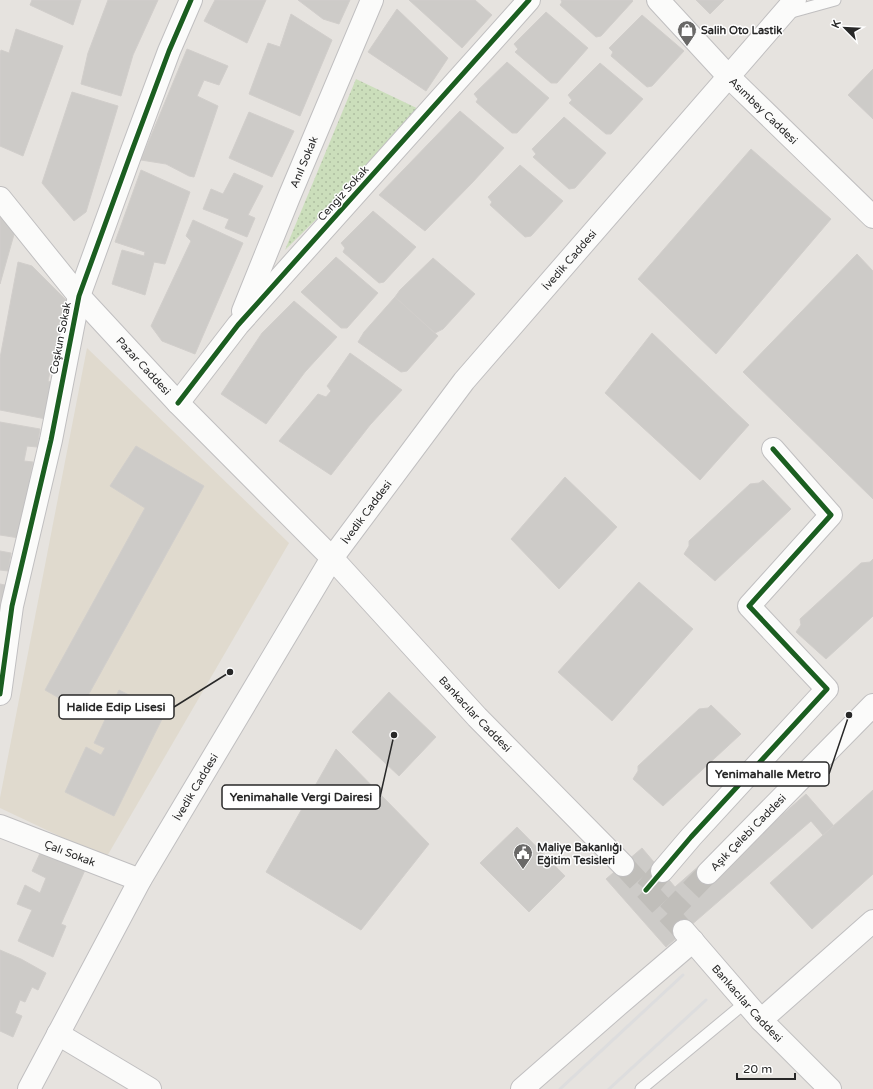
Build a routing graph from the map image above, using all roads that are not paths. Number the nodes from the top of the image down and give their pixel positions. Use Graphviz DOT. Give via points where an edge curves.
graph roads {
  1 [pos="191,0"];
  2 [pos="372,0"];
  3 [pos="529,0"];
  4 [pos="658,0"];
  5 [pos="835,0"];
  6 [pos="788,8"];
  7 [pos="729,77"];
  8 [pos="0,198"];
  9 [pos="873,217"];
  10 [pos="79,296"];
  11 [pos="238,325"];
  12 [pos="178,403"];
  13 [pos="773,449"];
  14 [pos="332,558"];
  15 [pos="0,694"];
  16 [pos="873,705"];
  17 [pos="0,826"];
  18 [pos="623,865"];
  19 [pos="662,872"];
  20 [pos="708,873"];
  21 [pos="140,880"];
  22 [pos="873,921"];
  23 [pos="746,1002"];
  24 [pos="762,1020"];
  25 [pos="58,1034"];
  26 [pos="29,1089"];
  27 [pos="150,1089"];
  28 [pos="522,1089"];
  29 [pos="641,1089"];
  30 [pos="830,1089"];
  1 -- 10 [label="street, Coşkun Sokak" via="169,51"];
  2 -- 11 [label="street, Anıl Sokak"];
  3 -- 11 [label="street, Cengiz Sokak"];
  4 -- 7 [label="street, Asımbey Caddesi"];
  5 -- 6 [label="lane"];
  6 -- 7 [label="street, İvedik Caddesi"];
  7 -- 9 [label="street, Asımbey Caddesi"];
  7 -- 14 [label="street, İvedik Caddesi" via="464,381"];
  8 -- 10 [label="street, Pazar Caddesi"];
  10 -- 12 [label="street, Pazar Caddesi"];
  10 -- 15 [label="street, Coşkun Sokak" via="51,440 12,606"];
  11 -- 12 [label="street, Cengiz Sokak"];
  12 -- 14 [label="street, Pazar Caddesi"];
  13 -- 19 [label="street" via="831,515 749,606 827,689"];
  14 -- 18 [label="street, Bankacılar Caddesi" via="477,716"];
  14 -- 21 [label="street, İvedik Caddesi"];
  16 -- 20 [label="street, Aşık Çelebi Caddesi"];
  17 -- 21 [label="street, Çalı Sokak"];
  21 -- 25 [label="street, İvedik Caddesi"];
  22 -- 24 [label="street"];
  23 -- 24 [label="street, Bankacılar Caddesi"];
  23 -- 28 [label="street, Bankacılar Caddesi" via="689,936 618,1005"];
  23 -- 29 [label="lane"];
  24 -- 30 [label="street, Bankacılar Caddesi"];
  25 -- 26 [label="street, İvedik Caddesi"];
  25 -- 27 [label="street"];
}
